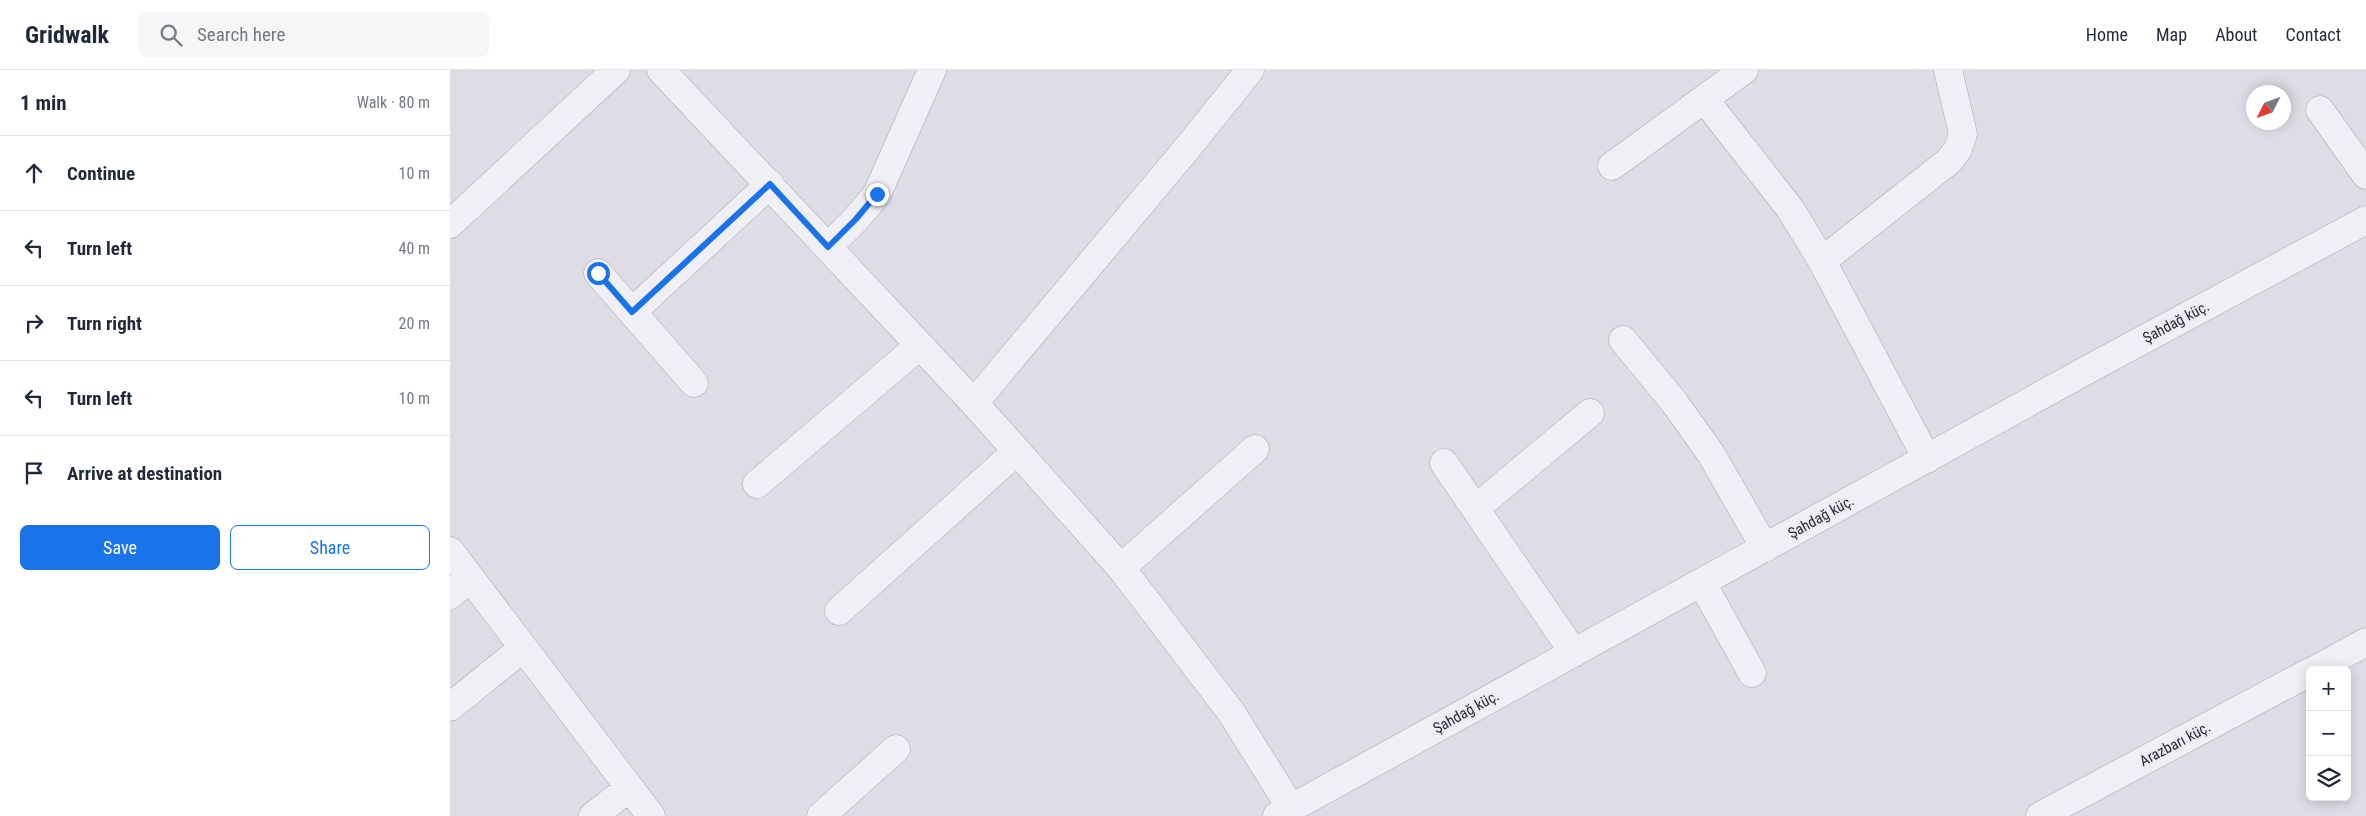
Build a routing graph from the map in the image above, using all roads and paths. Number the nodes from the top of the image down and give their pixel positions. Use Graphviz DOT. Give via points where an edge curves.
graph roads {
  1 [pos="616,70"];
  2 [pos="661,70"];
  3 [pos="932,70"];
  4 [pos="1250,70"];
  5 [pos="1744,70"];
  6 [pos="1948,70"];
  7 [pos="1705,100"];
  8 [pos="2320,110"];
  9 [pos="1612,166"];
  10 [pos="2366,175"];
  11 [pos="770,184"];
  12 [pos="2366,220"];
  13 [pos="450,224"];
  14 [pos="828,247"];
  15 [pos="1822,261"];
  16 [pos="598,273"];
  17 [pos="632,312"];
  18 [pos="1623,340"];
  19 [pos="919,346"];
  20 [pos="694,383"];
  21 [pos="974,403"];
  22 [pos="1590,413"];
  23 [pos="1255,449"];
  24 [pos="1016,452"];
  25 [pos="1927,459"];
  26 [pos="1444,462"];
  27 [pos="757,484"];
  28 [pos="1476,508"];
  29 [pos="1765,548"];
  30 [pos="450,551"];
  31 [pos="1121,568"];
  32 [pos="1702,582"];
  33 [pos="460,586"];
  34 [pos="839,611"];
  35 [pos="523,648"];
  36 [pos="2363,650"];
  37 [pos="1574,653"];
  38 [pos="2325,666"];
  39 [pos="1752,673"];
  40 [pos="2306,674"];
  41 [pos="450,707"];
  42 [pos="896,749"];
  43 [pos="629,788"];
  44 [pos="1284,812"];
  45 [pos="594,816"];
  46 [pos="651,816"];
  47 [pos="821,816"];
  48 [pos="2040,816"];
  1 -- 13 [label="street"];
  2 -- 11 [label="street"];
  3 -- 14 [label="street" via="877,194"];
  4 -- 21 [label="street"];
  5 -- 7 [label="street"];
  6 -- 15 [label="street" via="1963,134 1958,149 1949,161"];
  7 -- 9 [label="street"];
  7 -- 15 [label="street" via="1791,210"];
  8 -- 10 [label="street"];
  11 -- 14 [label="street"];
  11 -- 17 [label="street"];
  12 -- 25 [label="street, Şahdağ küç."];
  14 -- 19 [label="street"];
  15 -- 25 [label="street"];
  16 -- 17 [label="street"];
  17 -- 20 [label="street"];
  18 -- 29 [label="street" via="1711,454"];
  19 -- 21 [label="street"];
  19 -- 27 [label="street"];
  21 -- 24 [label="street"];
  22 -- 28 [label="street"];
  23 -- 31 [label="street"];
  24 -- 31 [label="street"];
  24 -- 34 [label="street"];
  25 -- 29 [label="street, Şahdağ küç."];
  26 -- 28 [label="street"];
  28 -- 37 [label="street"];
  29 -- 32 [label="street, Şahdağ küç."];
  30 -- 33 [label="street"];
  31 -- 44 [label="street" via="1231,712"];
  32 -- 37 [label="street, Şahdağ küç."];
  32 -- 39 [label="street"];
  33 -- 35 [label="street"];
  35 -- 41 [label="street"];
  35 -- 43 [label="street"];
  36 -- 38 [label="street"];
  37 -- 44 [label="street, Şahdağ küç."];
  40 -- 48 [label="street, Arazbarı küç."];
  42 -- 47 [label="street"];
  43 -- 45 [label="street"];
  43 -- 46 [label="street"];
}
